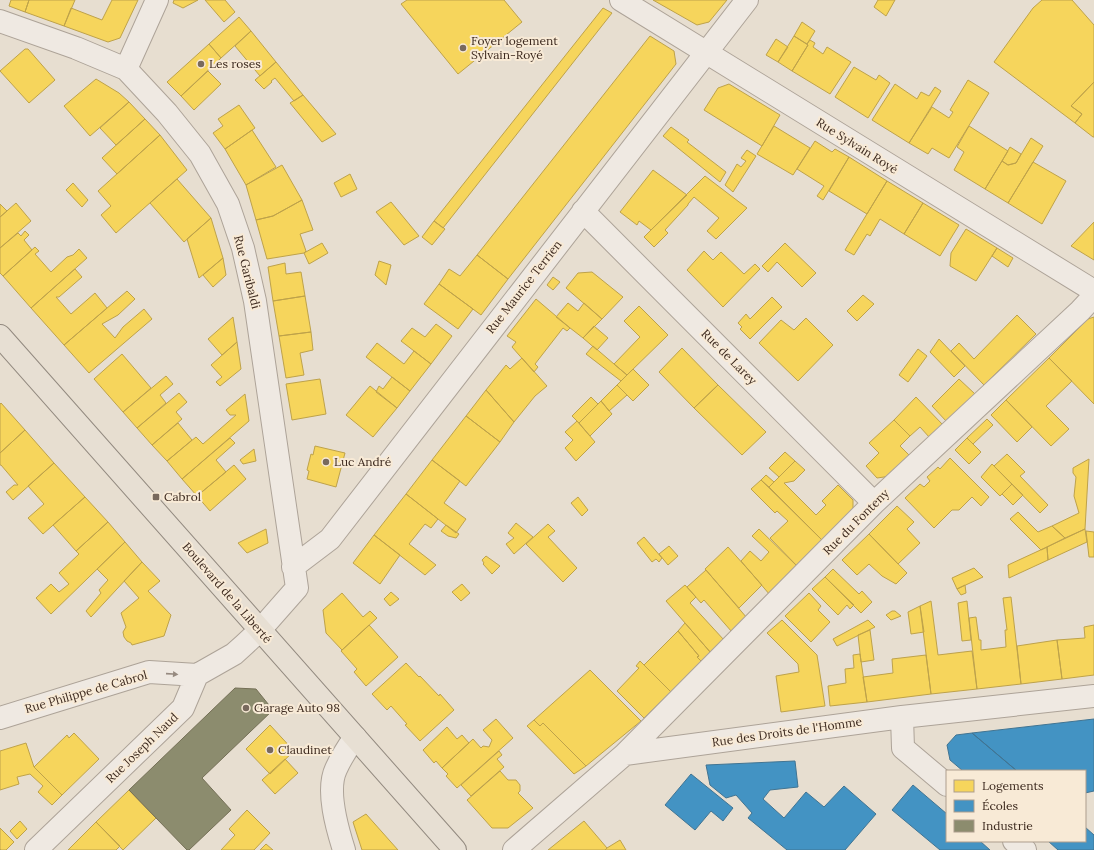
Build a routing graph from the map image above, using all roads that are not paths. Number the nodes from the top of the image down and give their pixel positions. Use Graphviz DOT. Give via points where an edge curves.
graph roads {
  1 [pos="157,0"];
  2 [pos="621,0"];
  3 [pos="747,0"];
  4 [pos="0,21"];
  5 [pos="707,53"];
  6 [pos="126,69"];
  7 [pos="583,211"];
  8 [pos="1094,290"];
  9 [pos="1094,296"];
  10 [pos="0,336"];
  11 [pos="874,503"];
  12 [pos="294,566"];
  13 [pos="260,630"];
  14 [pos="198,675"];
  15 [pos="1094,696"];
  16 [pos="902,717"];
  17 [pos="0,718"];
  18 [pos="355,737"];
  19 [pos="625,754"];
  20 [pos="946,784"];
  21 [pos="1015,842"];
  22 [pos="36,850"];
  23 [pos="344,850"];
  24 [pos="455,850"];
  25 [pos="514,850"];
  26 [pos="1025,850"];
  1 -- 6 [label="street"];
  2 -- 5 [label="street, Rue Sylvain Royé"];
  3 -- 5 [label="street, Rue Maurice Terrien"];
  4 -- 6 [label="street, Rue Garibaldi"];
  5 -- 7 [label="street, Rue Maurice Terrien"];
  5 -- 8 [label="street, Rue Sylvain Royé"];
  6 -- 12 [label="street, Rue Garibaldi" via="167,113 200,154 228,204 243,248 255,301"];
  7 -- 11 [label="street, Rue de Larey"];
  7 -- 12 [label="street, Rue Maurice Terrien" via="330,539"];
  9 -- 11 [label="street, Rue du Fonteny"];
  10 -- 13 [label="main road, Boulevard de la Liberté"];
  11 -- 19 [label="street, Rue du Fonteny"];
  12 -- 13 [label="street, Rue Garibaldi" via="297,588"];
  13 -- 14 [label="street" via="234,654"];
  13 -- 18 [label="main road, Boulevard de la Liberté"];
  17 -- 14 [label="street, Rue Philippe de Cabrol, one-way" via="149,672"];
  14 -- 22 [label="street, Rue Joseph Naud" via="183,708"];
  15 -- 16 [label="street, Rue des Droits de l'Homme"];
  16 -- 19 [label="street, Rue des Droits de l'Homme"];
  16 -- 20 [label="street" via="903,748"];
  18 -- 23 [label="street" via="335,769 332,781 335,821"];
  18 -- 24 [label="main road, Boulevard de la Liberté"];
  19 -- 25 [label="street"];
  21 -- 26 [label="street"];
}
